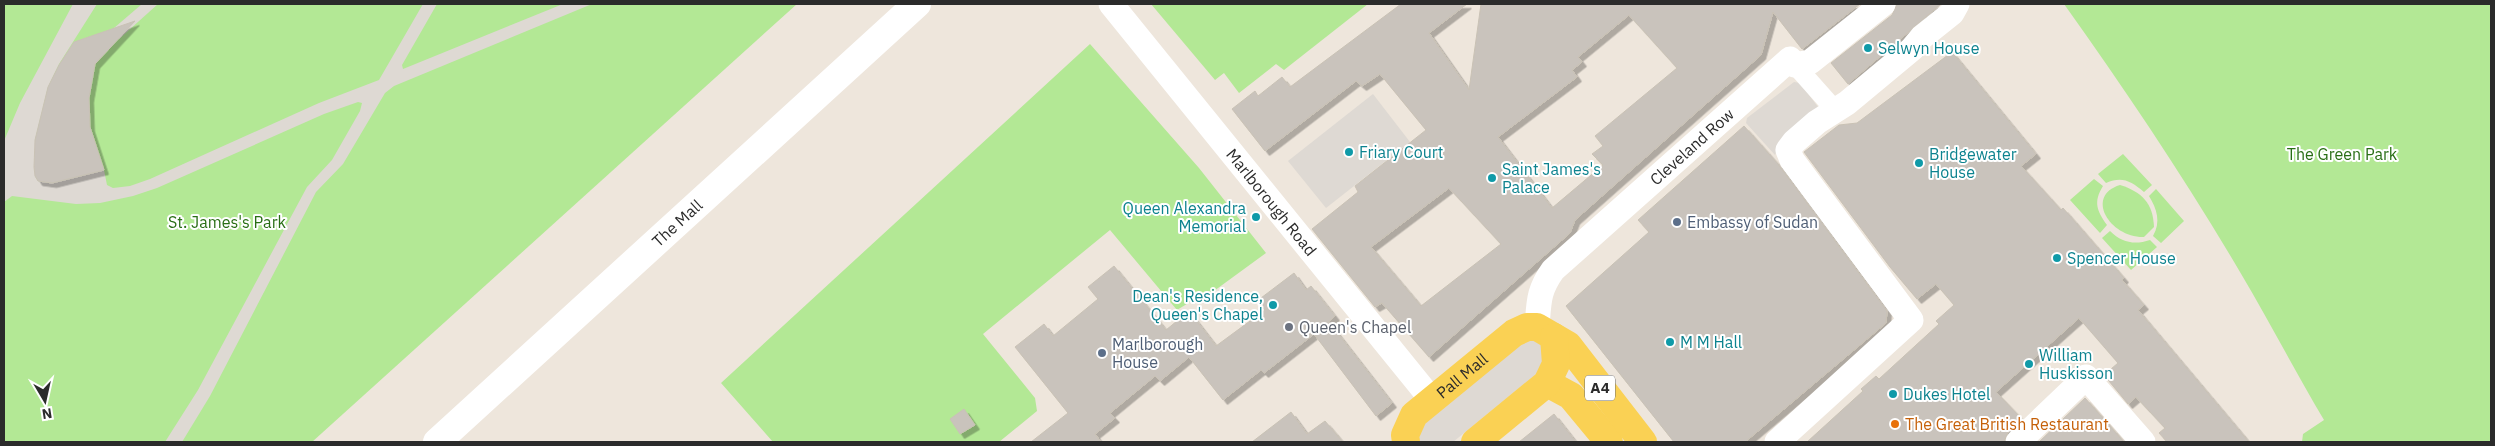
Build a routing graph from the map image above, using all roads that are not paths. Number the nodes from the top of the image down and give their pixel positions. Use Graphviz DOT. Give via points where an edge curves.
graph roads {
  1 [pos="917,4"];
  2 [pos="1111,4"];
  3 [pos="1883,4"];
  4 [pos="1957,4"];
  5 [pos="1795,65"];
  6 [pos="1835,110"];
  7 [pos="1546,332"];
  8 [pos="1547,383"];
  9 [pos="1432,400"];
  10 [pos="438,442"];
  11 [pos="1406,442"];
  12 [pos="1475,442"];
  13 [pos="1609,442"];
  14 [pos="1643,442"];
  15 [pos="1777,442"];
  16 [pos="2018,442"];
  17 [pos="2143,442"];
  1 -- 10 [label="street, The Mall"];
  2 -- 9 [label="street, Marlborough Road"];
  3 -- 5 [label="street, Cleveland Row" via="1810,62"];
  4 -- 6 [label="street" via="1952,14 1922,37 1912,50"];
  5 -- 6 [label="street"];
  5 -- 7 [label="street, Cleveland Row" via="1790,59 1553,270 1542,285 1538,303"];
  6 -- 15 [label="street" via="1788,150 1792,160 1911,320"];
  7 -- 8 [label="main road" via="1556,364"];
  7 -- 9 [label="main road, Pall Mall" via="1527,327 1514,333"];
  7 -- 14 [label="main road, A4" via="1568,345"];
  8 -- 12 [label="main road"];
  8 -- 13 [label="main road, A4" via="1572,396"];
  9 -- 11 [label="main road, Pall Mall" via="1414,415 1405,435"];
  16 -- 17 [label="street" via="2086,376"];
}
